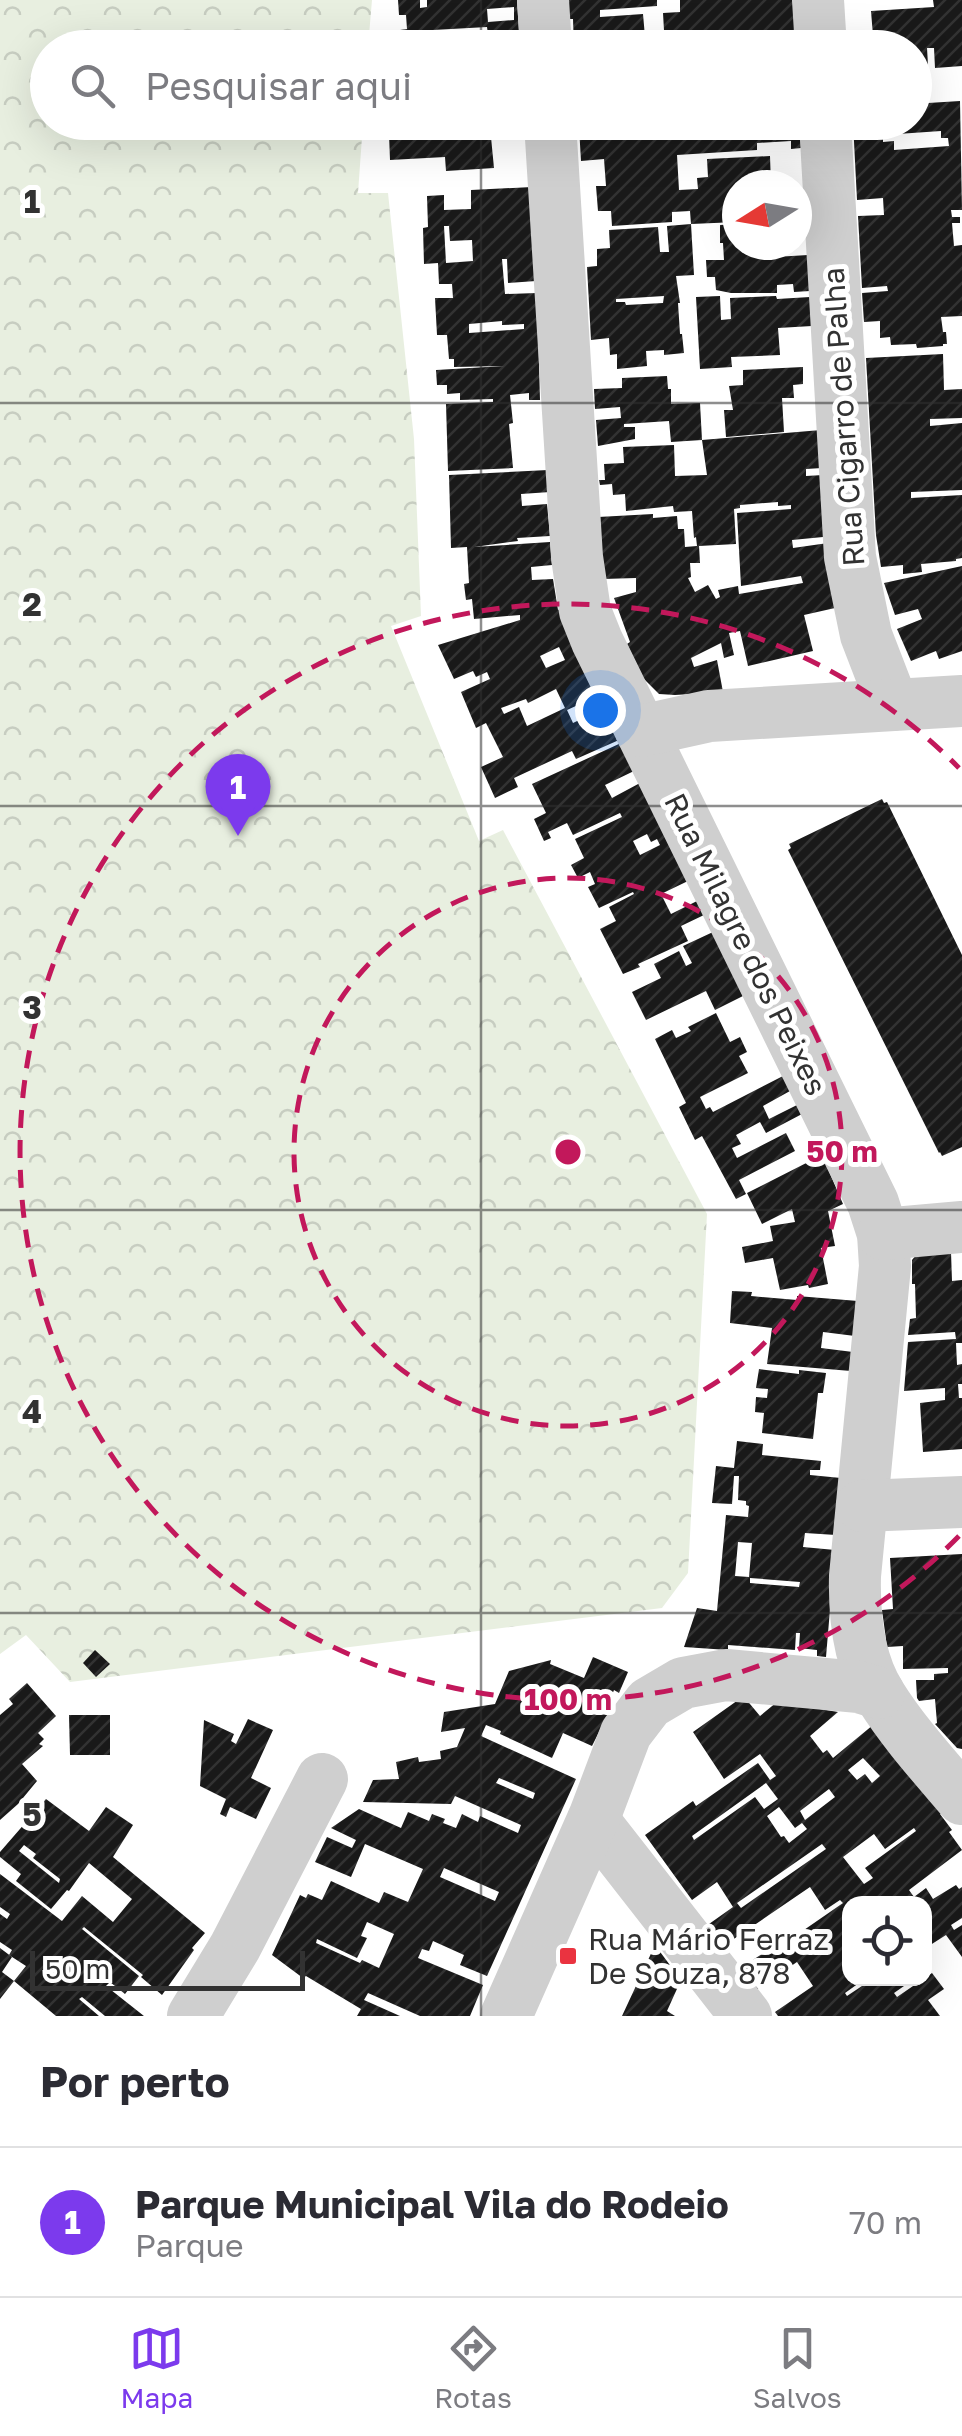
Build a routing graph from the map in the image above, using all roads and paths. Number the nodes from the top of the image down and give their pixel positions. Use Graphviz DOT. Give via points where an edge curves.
graph roads {
  1 [pos="542,0"];
  2 [pos="818,0"];
  3 [pos="544,30"];
  4 [pos="819,30"];
  5 [pos="551,140"];
  6 [pos="826,140"];
  7 [pos="962,702"];
  8 [pos="893,705"];
  9 [pos="641,731"];
  10 [pos="962,1227"];
  11 [pos="883,1234"];
  12 [pos="962,1502"];
  13 [pos="862,1506"];
  14 [pos="878,1694"];
  15 [pos="322,1779"];
  16 [pos="957,1787"];
  17 [pos="593,1820"];
  18 [pos="193,2016"];
  19 [pos="506,2016"];
  20 [pos="746,2016"];
  1 -- 3 [label="street"];
  2 -- 4 [label="street"];
  5 -- 9 [label="street, Rua Milagre dos Peixes" via="581,587 597,641"];
  6 -- 8 [label="street, Rua Cigarro de Palha" via="850,557 866,635"];
  7 -- 8 [label="street"];
  8 -- 9 [label="street" via="709,716"];
  9 -- 11 [label="street, Rua Milagre dos Peixes"];
  10 -- 11 [label="street"];
  11 -- 13 [label="street, Rua Milagre dos Peixes"];
  12 -- 13 [label="street"];
  13 -- 14 [label="street, Rua Milagre dos Peixes" via="854,1612"];
  14 -- 16 [label="street, Rua Milagre dos Peixes"];
  14 -- 17 [label="street" via="749,1676 684,1683 648,1704 626,1733"];
  15 -- 18 [label="street"];
  17 -- 19 [label="street"];
  17 -- 20 [label="street"];
}
